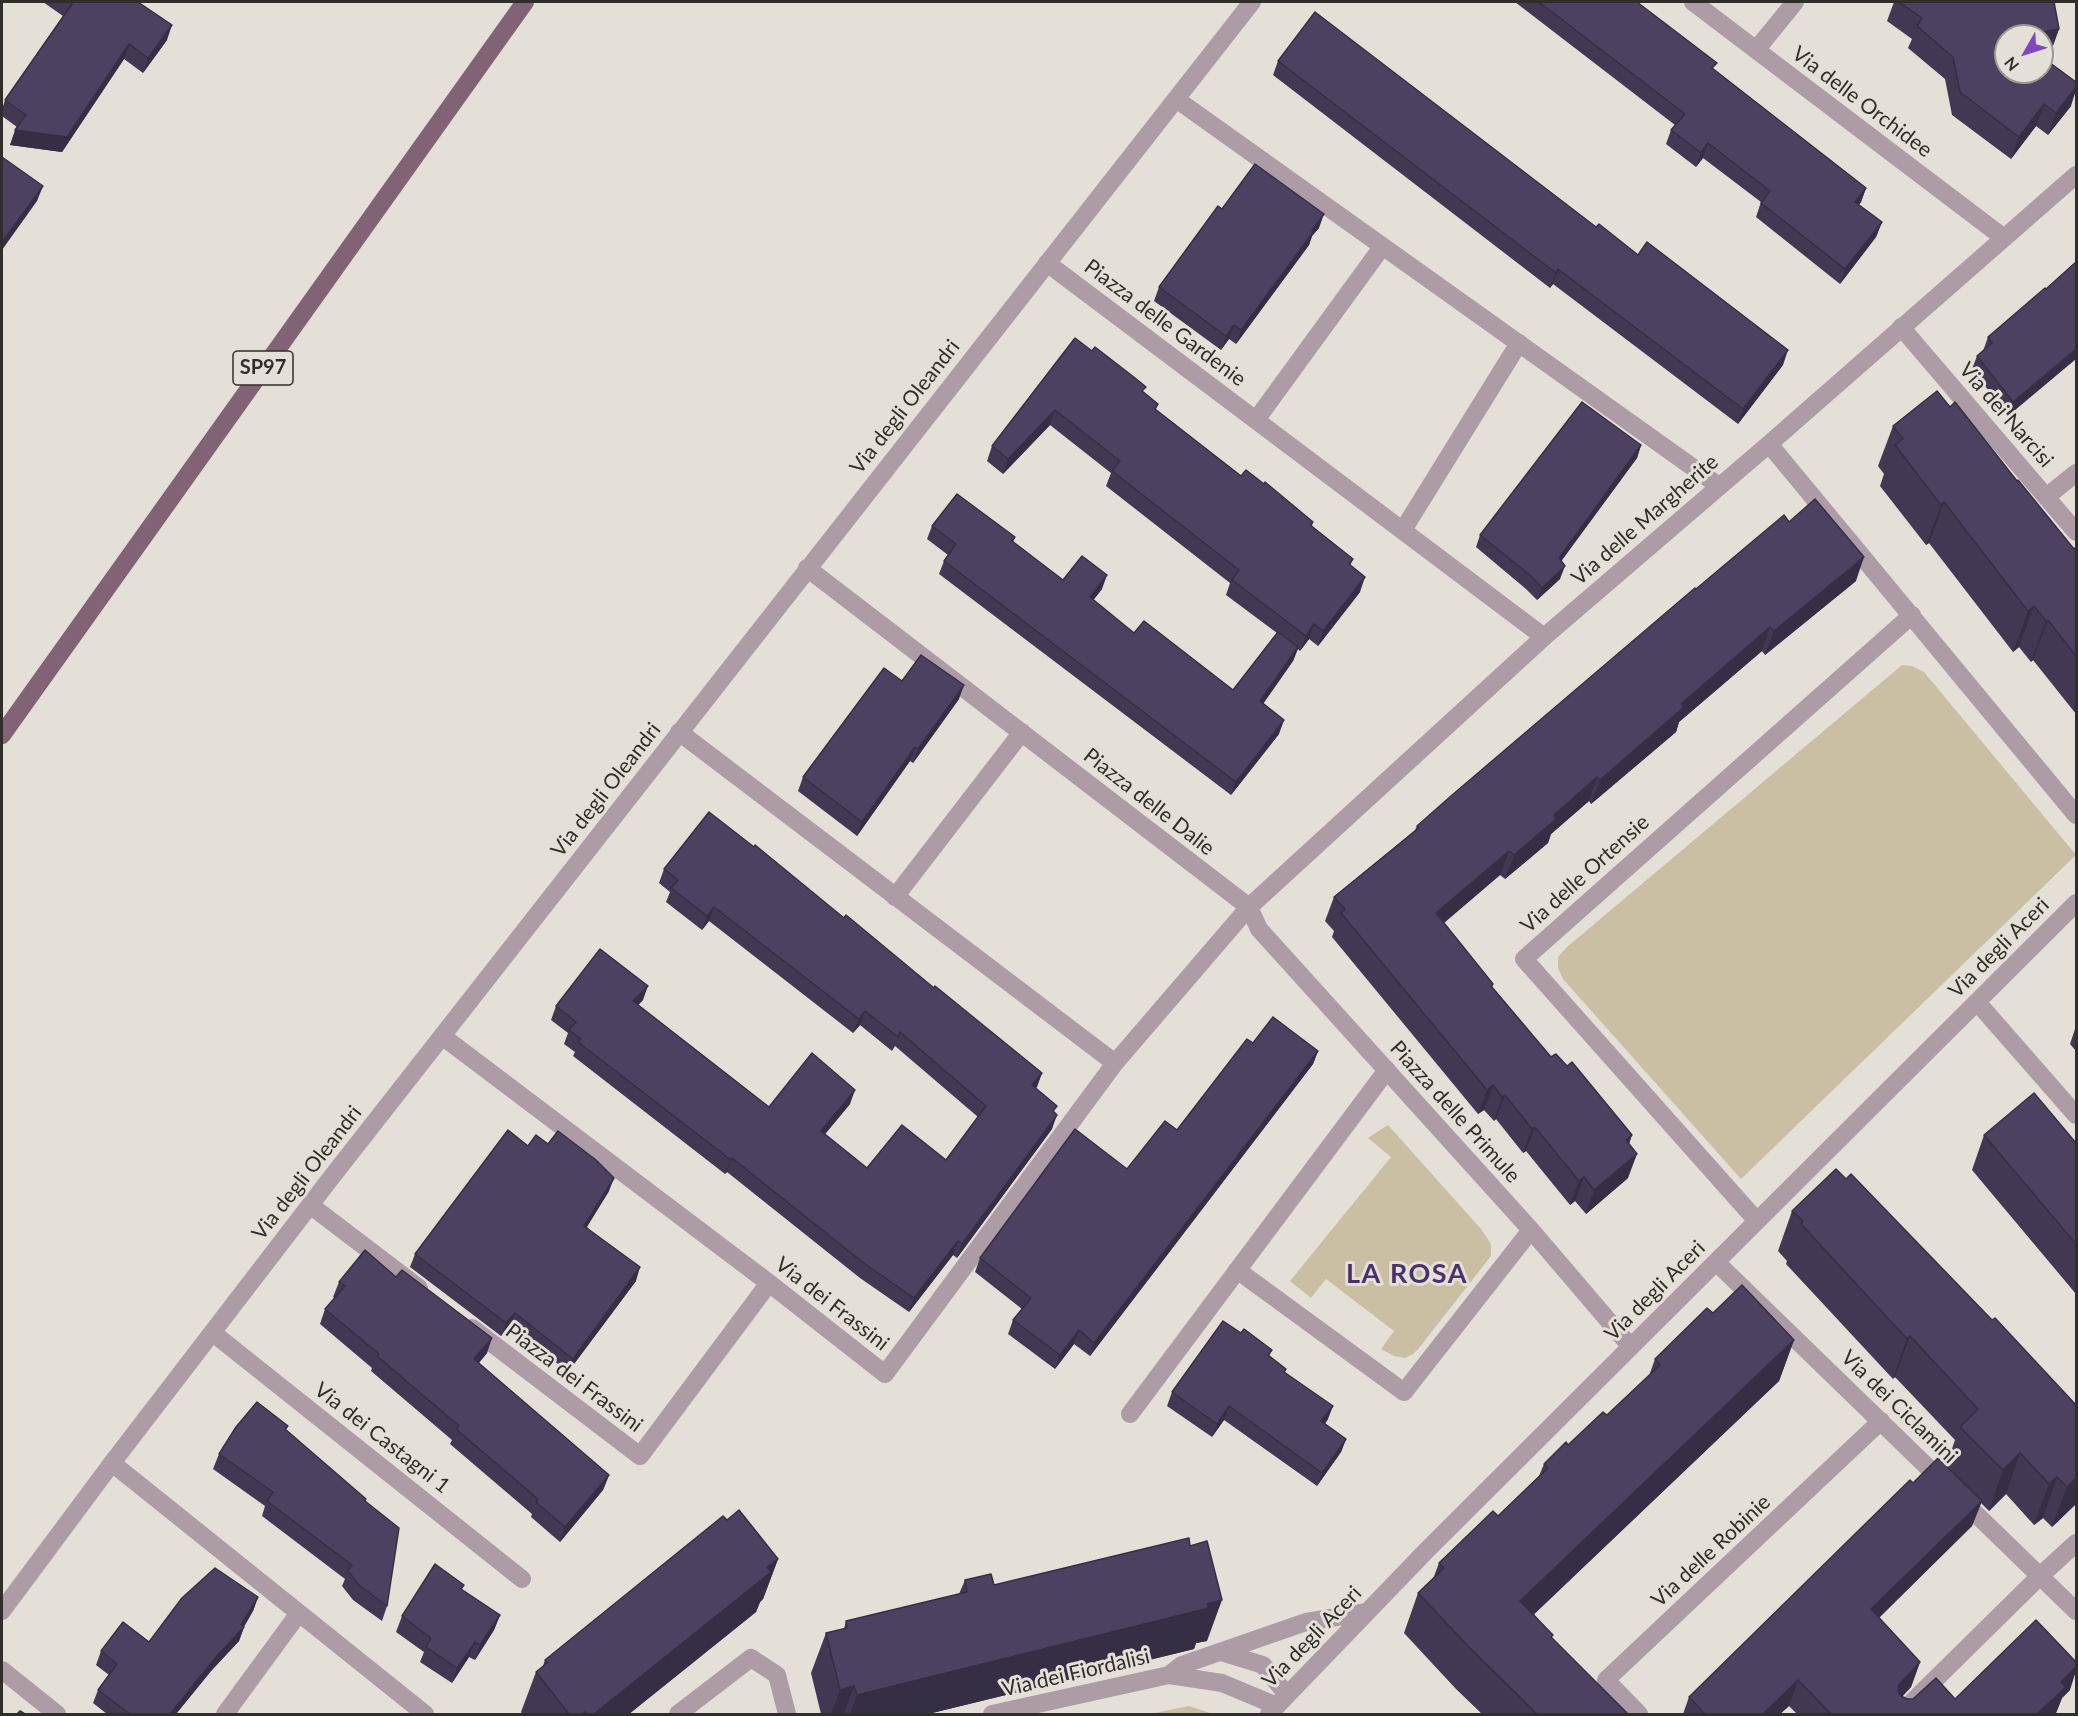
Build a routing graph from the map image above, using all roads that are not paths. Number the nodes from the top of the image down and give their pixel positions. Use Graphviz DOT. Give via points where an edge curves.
graph roads {
  1 [pos="525,2"];
  2 [pos="1252,2"];
  3 [pos="1693,2"];
  4 [pos="1795,2"];
  5 [pos="1756,50"];
  6 [pos="1176,99"];
  7 [pos="2076,175"];
  8 [pos="2004,238"];
  9 [pos="1382,247"];
  10 [pos="1047,262"];
  11 [pos="1901,327"];
  12 [pos="1519,343"];
  13 [pos="1256,420"];
  14 [pos="1769,444"];
  15 [pos="2076,472"];
  16 [pos="1719,486"];
  17 [pos="2046,497"];
  18 [pos="1403,530"];
  19 [pos="2076,532"];
  20 [pos="807,568"];
  21 [pos="1912,615"];
  22 [pos="1544,637"];
  23 [pos="679,732"];
  24 [pos="1022,732"];
  25 [pos="2,735"];
  26 [pos="2076,815"];
  27 [pos="896,897"];
  28 [pos="2076,903"];
  29 [pos="1250,907"];
  30 [pos="1977,1002"];
  31 [pos="442,1036"];
  32 [pos="1115,1062"];
  33 [pos="1387,1070"];
  34 [pos="2076,1115"];
  35 [pos="310,1205"];
  36 [pos="1757,1221"];
  37 [pos="1531,1230"];
  38 [pos="1716,1262"];
  39 [pos="1237,1270"];
  40 [pos="769,1283"];
  41 [pos="435,1300"];
  42 [pos="453,1314"];
  43 [pos="213,1333"];
  44 [pos="1631,1347"];
  45 [pos="1130,1414"];
  46 [pos="1881,1421"];
  47 [pos="112,1463"];
  48 [pos="2076,1543"];
  49 [pos="2040,1576"];
  50 [pos="522,1579"];
  51 [pos="2,1611"];
  52 [pos="2076,1611"];
  53 [pos="1367,1612"];
  54 [pos="299,1613"];
  55 [pos="1221,1652"];
  56 [pos="2,1670"];
  57 [pos="1169,1675"];
  58 [pos="1278,1705"];
  59 [pos="57,1714"];
  60 [pos="225,1714"];
  61 [pos="425,1714"];
  62 [pos="678,1714"];
  63 [pos="788,1714"];
  64 [pos="992,1714"];
  65 [pos="1639,1714"];
  66 [pos="1900,1714"];
  1 -- 25 [label="main road, SP97"];
  2 -- 6 [label="street, Via degli Oleandri"];
  3 -- 5 [label="street, Via delle Orchidee"];
  4 -- 5 [label="street"];
  5 -- 8 [label="street, Via delle Orchidee"];
  6 -- 9 [label="street"];
  6 -- 10 [label="street, Via degli Oleandri"];
  7 -- 8 [label="street, Via delle Margherite"];
  8 -- 11 [label="street, Via delle Margherite"];
  9 -- 12 [label="street"];
  9 -- 13 [label="street"];
  10 -- 13 [label="street, Piazza delle Gardenie"];
  10 -- 20 [label="street, Via degli Oleandri"];
  11 -- 14 [label="street, Via delle Margherite"];
  11 -- 17 [label="street, Via dei Narcisi"];
  12 -- 16 [label="street"];
  12 -- 18 [label="street"];
  13 -- 18 [label="street, Piazza delle Gardenie"];
  14 -- 16 [label="street, Via delle Margherite"];
  14 -- 21 [label="street"];
  15 -- 17 [label="street"];
  16 -- 22 [label="street, Via delle Margherite"];
  17 -- 19 [label="street, Via dei Narcisi"];
  18 -- 22 [label="street, Piazza delle Gardenie"];
  20 -- 23 [label="street, Via degli Oleandri"];
  20 -- 24 [label="street, Piazza delle Dalie"];
  21 -- 26 [label="street"];
  21 -- 36 [label="street, Via delle Ortensie" via="1524,958"];
  22 -- 29 [label="street, Via delle Margherite"];
  23 -- 27 [label="street"];
  23 -- 31 [label="street, Via degli Oleandri"];
  24 -- 27 [label="street"];
  24 -- 29 [label="street, Piazza delle Dalie"];
  27 -- 32 [label="street"];
  28 -- 30 [label="street, Via degli Aceri"];
  29 -- 32 [label="street, Via delle Margherite"];
  29 -- 33 [label="street, Piazza delle Primule" via="1260,929"];
  30 -- 34 [label="street"];
  30 -- 36 [label="street, Via degli Aceri"];
  31 -- 35 [label="street, Via degli Oleandri"];
  31 -- 40 [label="street, Via dei Frassini"];
  32 -- 40 [label="street, Via dei Frassini" via="885,1374"];
  33 -- 37 [label="street, Piazza delle Primule"];
  33 -- 39 [label="street"];
  35 -- 41 [label="street"];
  35 -- 43 [label="street, Via degli Oleandri"];
  36 -- 38 [label="street, Via degli Aceri"];
  37 -- 39 [label="street" via="1404,1392"];
  37 -- 44 [label="street, Piazza delle Primule"];
  38 -- 44 [label="street, Via degli Aceri"];
  38 -- 46 [label="street, Via dei Ciclamini"];
  39 -- 45 [label="street"];
  40 -- 42 [label="street, Piazza dei Frassini" via="640,1456"];
  43 -- 47 [label="street, Via degli Oleandri"];
  43 -- 50 [label="street, Via dei Castagni 1"];
  44 -- 53 [label="street, Via degli Aceri"];
  46 -- 49 [label="street, Via dei Ciclamini"];
  46 -- 65 [label="street, Via delle Robinie" via="1606,1680"];
  47 -- 51 [label="street, Via degli Oleandri"];
  47 -- 54 [label="street"];
  48 -- 49 [label="street"];
  49 -- 52 [label="street, Via dei Ciclamini"];
  49 -- 66 [label="street"];
  53 -- 55 [label="street, Via dei Fiordalisi" via="1306,1622"];
  53 -- 58 [label="street, Via degli Aceri"];
  54 -- 60 [label="street"];
  54 -- 61 [label="street"];
  55 -- 57 [label="street, Via dei Fiordalisi" via="1182,1665"];
  55 -- 58 [label="street" via="1263,1665"];
  56 -- 59 [label="street"];
  57 -- 58 [label="street, Via dei Fiordalisi" via="1222,1683"];
  57 -- 64 [label="street, Via dei Fiordalisi"];
  62 -- 63 [label="street" via="751,1658 777,1675"];
}
